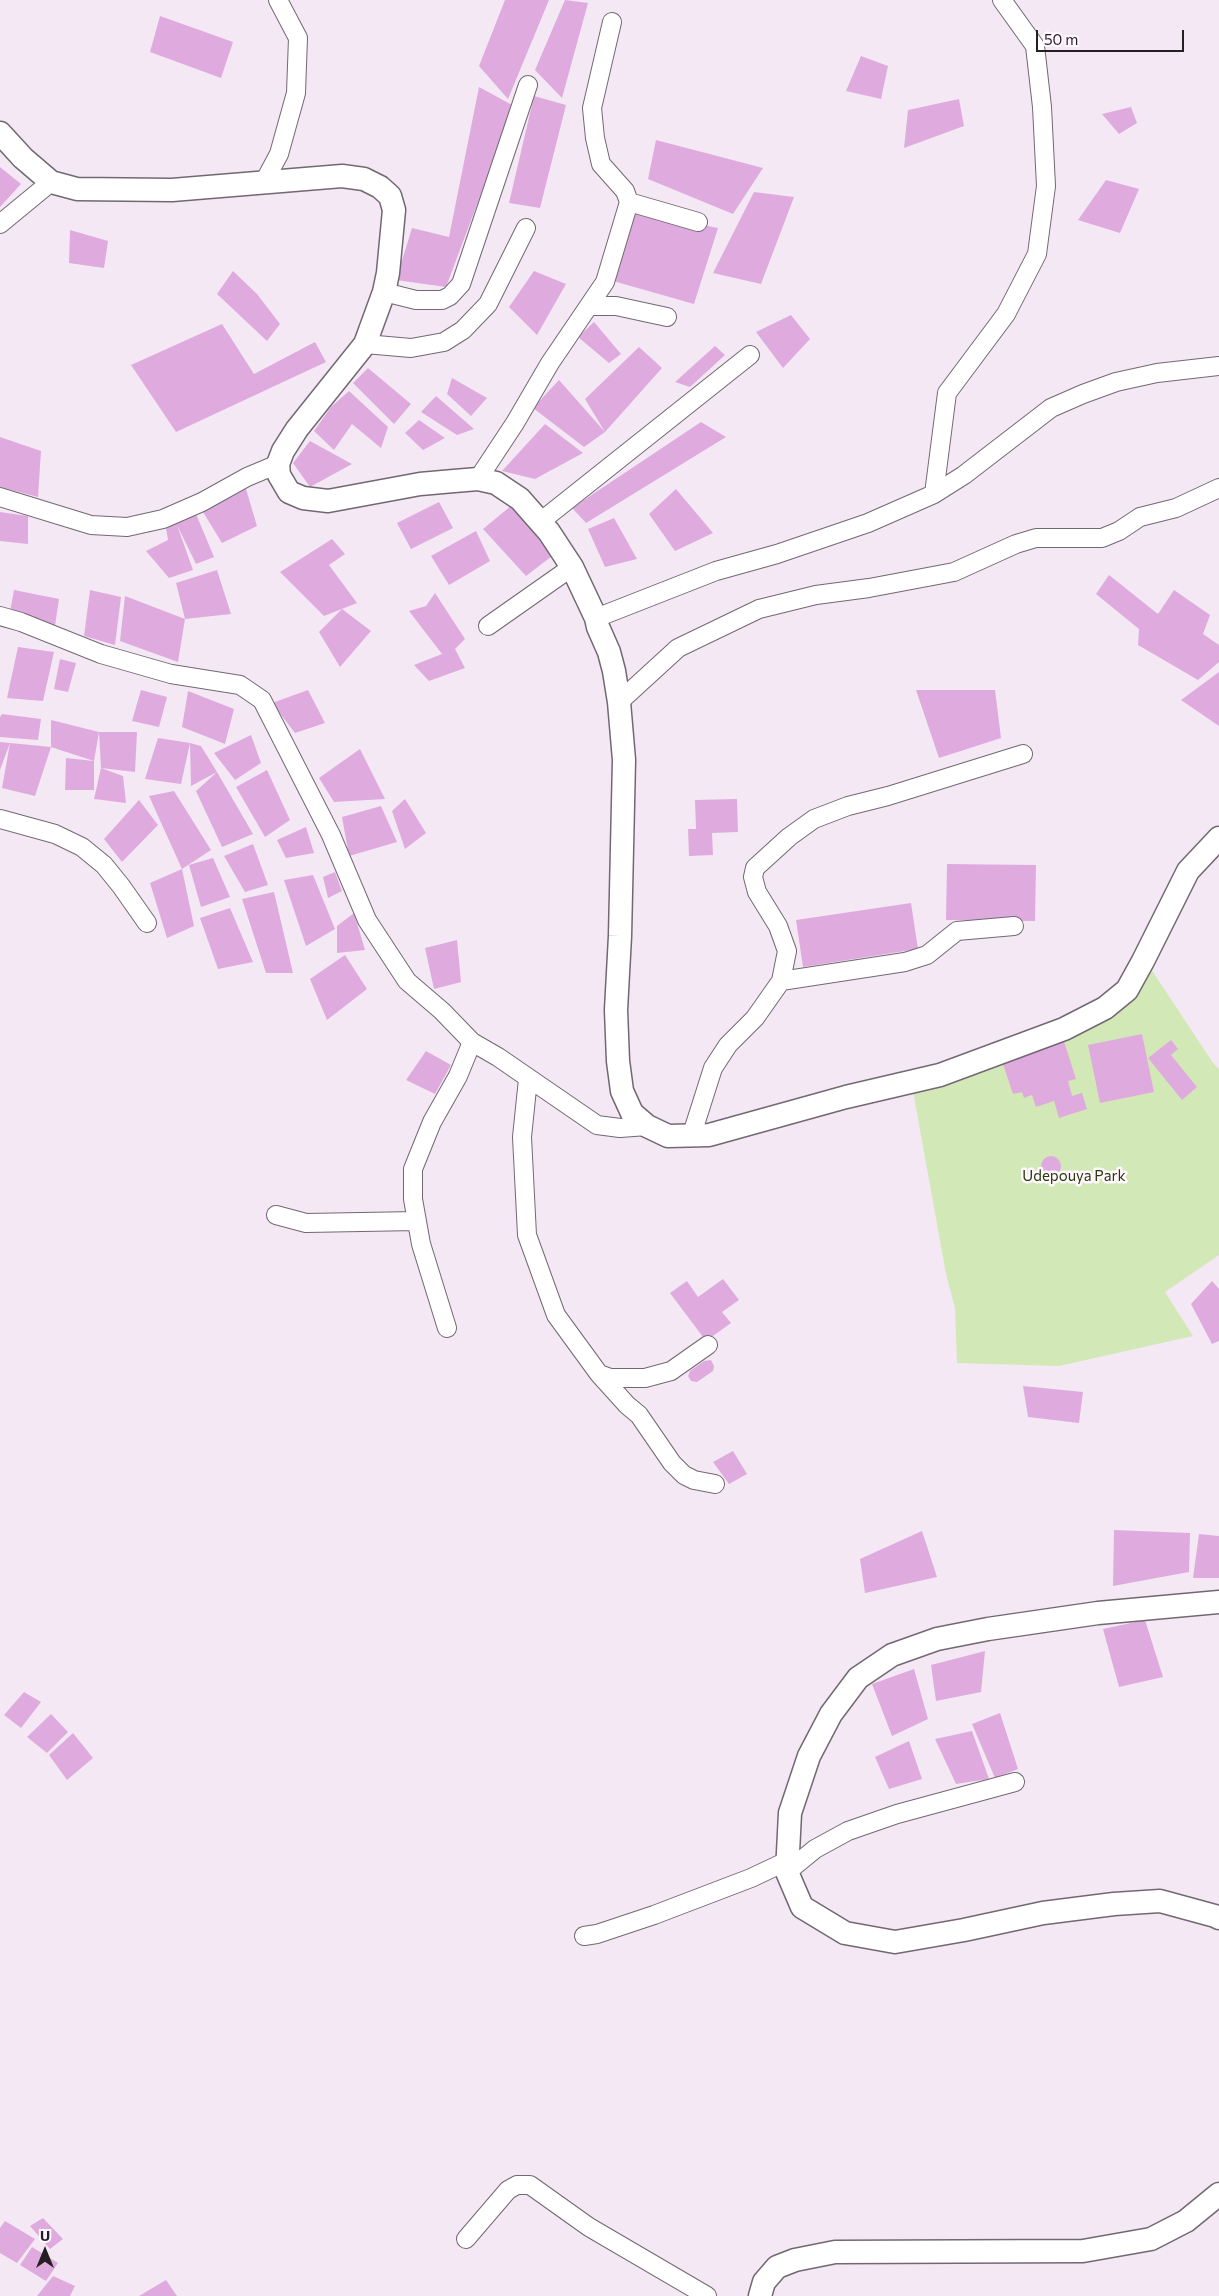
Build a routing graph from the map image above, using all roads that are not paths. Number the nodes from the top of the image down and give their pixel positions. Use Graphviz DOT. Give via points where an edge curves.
graph roads {
  1 [pos="278,0"];
  2 [pos="1002,0"];
  3 [pos="612,22"];
  4 [pos="528,85"];
  5 [pos="0,133"];
  6 [pos="51,182"];
  7 [pos="264,182"];
  8 [pos="629,202"];
  9 [pos="698,222"];
  10 [pos="0,224"];
  11 [pos="526,228"];
  12 [pos="384,292"];
  13 [pos="591,306"];
  14 [pos="667,317"];
  15 [pos="365,344"];
  16 [pos="750,355"];
  17 [pos="1219,366"];
  18 [pos="278,464"];
  19 [pos="478,479"];
  20 [pos="1219,488"];
  21 [pos="934,494"];
  22 [pos="0,497"];
  23 [pos="540,522"];
  24 [pos="572,567"];
  25 [pos="0,616"];
  26 [pos="596,618"];
  27 [pos="488,626"];
  28 [pos="619,702"];
  29 [pos="1022,754"];
  30 [pos="0,819"];
  31 [pos="1219,838"];
  32 [pos="148,923"];
  33 [pos="1014,926"];
  34 [pos="781,981"];
  35 [pos="472,1042"];
  36 [pos="528,1079"];
  37 [pos="646,1126"];
  38 [pos="692,1134"];
  39 [pos="276,1215"];
  40 [pos="417,1221"];
  41 [pos="447,1328"];
  42 [pos="708,1345"];
  43 [pos="599,1374"];
  44 [pos="715,1484"];
  45 [pos="1219,1602"];
  46 [pos="1015,1782"];
  47 [pos="787,1866"];
  48 [pos="1219,1918"];
  49 [pos="584,1936"];
  50 [pos="1219,2194"];
  51 [pos="466,2238"];
  52 [pos="706,2296"];
  53 [pos="760,2296"];
  1 -- 7 [label="street" via="298,38 296,93 279,154"];
  2 -- 21 [label="street" via="1035,46 1046,186 1037,254 1006,314 947,393"];
  3 -- 8 [label="street" via="592,108 601,164 625,191"];
  4 -- 12 [label="street" via="461,284 442,300 416,300"];
  5 -- 6 [label="street"];
  6 -- 7 [label="street" via="77,189 132,190"];
  6 -- 10 [label="street"];
  7 -- 12 [label="street" via="342,176 364,180 390,196 394,210"];
  8 -- 9 [label="street"];
  8 -- 13 [label="street" via="605,282"];
  11 -- 15 [label="street" via="488,304 463,330 444,342 411,348"];
  12 -- 15 [label="street"];
  13 -- 14 [label="street" via="616,306"];
  13 -- 19 [label="street" via="550,363"];
  15 -- 18 [label="street" via="297,429"];
  16 -- 23 [label="street"];
  17 -- 21 [label="street" via="1149,374 1116,382 1051,408"];
  18 -- 19 [label="street" via="279,475 289,492 303,498 328,501 420,484"];
  18 -- 22 [label="street" via="163,519 128,527 91,525"];
  19 -- 23 [label="street" via="496,484 520,499"];
  20 -- 28 [label="street" via="1176,508 1140,517 1102,538 1036,538 954,572 816,595 759,609 678,648"];
  21 -- 26 [label="street" via="868,523 716,571"];
  23 -- 24 [label="street"];
  24 -- 26 [label="street"];
  24 -- 27 [label="street"];
  25 -- 35 [label="street" via="171,674 240,685 262,700 331,835 367,920 390,958 407,981"];
  26 -- 28 [label="street" via="614,671"];
  28 -- 37 [label="street" via="624,760 616,1010 618,1060 622,1091 632,1113"];
  29 -- 34 [label="street" via="814,818 756,868 753,877 757,892 778,926 787,951"];
  30 -- 32 [label="street" via="55,834 82,847 104,866"];
  31 -- 38 [label="street" via="1188,871 1126,990 1105,1008 1064,1029 940,1075 709,1135"];
  33 -- 34 [label="street" via="957,931 927,955 905,962"];
  34 -- 38 [label="street" via="713,1068"];
  35 -- 36 [label="street"];
  35 -- 40 [label="street" via="458,1076 428,1130 413,1169"];
  36 -- 37 [label="street" via="597,1125 620,1128"];
  36 -- 43 [label="street" via="522,1137 527,1235 556,1315"];
  37 -- 38 [label="street" via="668,1136"];
  39 -- 40 [label="street" via="306,1223"];
  40 -- 41 [label="street"];
  42 -- 43 [label="street" via="671,1371 645,1378 610,1378"];
  43 -- 44 [label="street" via="639,1416 684,1475"];
  45 -- 47 [label="street" via="1098,1613 988,1629 937,1639 892,1655 858,1678 831,1714 809,1756 790,1813"];
  46 -- 47 [label="street" via="897,1814 848,1831"];
  47 -- 48 [label="street" via="802,1907 845,1933 895,1942 1043,1913 1124,1903 1160,1901"];
  47 -- 49 [label="street" via="654,1915"];
  50 -- 53 [label="street" via="1186,2221 1151,2239 1082,2251 835,2252 777,2267 764,2282"];
  51 -- 52 [label="street" via="508,2190 517,2185 530,2185 589,2227"];
}
